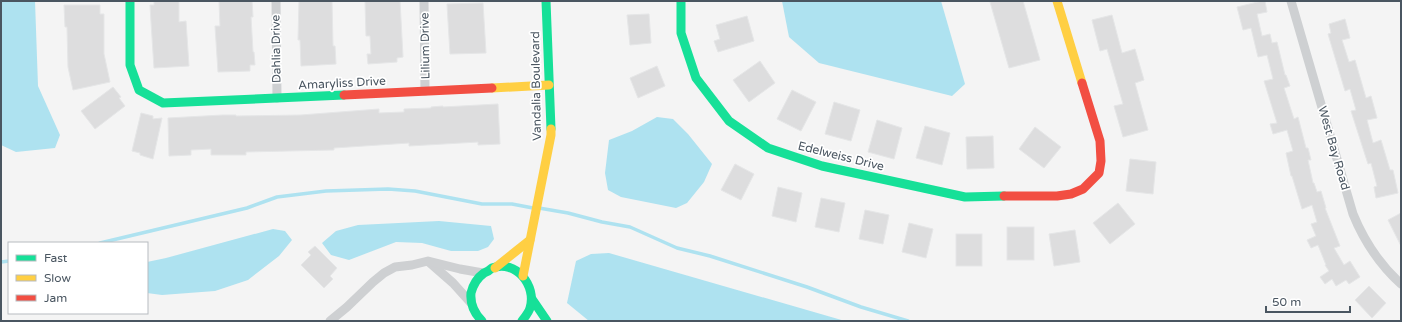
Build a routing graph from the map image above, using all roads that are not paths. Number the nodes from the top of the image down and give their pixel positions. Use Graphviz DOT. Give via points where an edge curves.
graph roads {
  1 [pos="130,1"];
  2 [pos="276,1"];
  3 [pos="424,1"];
  4 [pos="546,1"];
  5 [pos="681,1"];
  6 [pos="1057,1"];
  7 [pos="1291,1"];
  8 [pos="548,85"];
  9 [pos="425,91"];
  10 [pos="277,98"];
  11 [pos="530,240"];
  12 [pos="428,261"];
  13 [pos="495,268"];
  14 [pos="483,273"];
  15 [pos="523,276"];
  16 [pos="1401,284"];
  17 [pos="532,300"];
  18 [pos="471,303"];
  19 [pos="478,319"];
  20 [pos="330,321"];
  21 [pos="522,321"];
  22 [pos="547,321"];
  1 -- 10 [label="street, Amaryliss Drive" via="130,65 139,90 162,103"];
  2 -- 10 [label="street, Dahlia Drive"];
  3 -- 9 [label="street, Lilium Drive"];
  4 -- 8 [label="street, Vandalia Boulevard"];
  5 -- 6 [label="street, Edelweiss Drive" via="681,33 696,78 729,121 768,148 822,166 965,197 1076,193 1088,186 1100,171 1100,141"];
  7 -- 16 [label="street, West Bay Road" via="1353,214 1373,252"];
  8 -- 9 [label="street, Amaryliss Drive"];
  8 -- 11 [label="street, Vandalia Boulevard" via="551,135"];
  9 -- 10 [label="street, Amaryliss Drive"];
  11 -- 13 [label="street"];
  11 -- 15 [label="street, Vandalia Boulevard"];
  12 -- 14 [label="street"];
  12 -- 18 [label="street"];
  12 -- 20 [label="street" via="395,267 384,273"];
  13 -- 14 [label="street"];
  13 -- 15 [label="street" via="505,267"];
  14 -- 18 [label="street" via="473,286"];
  15 -- 17 [label="street" via="532,291"];
  17 -- 21 [label="street" via="531,308"];
  17 -- 22 [label="street"];
  18 -- 19 [label="street"];
}
